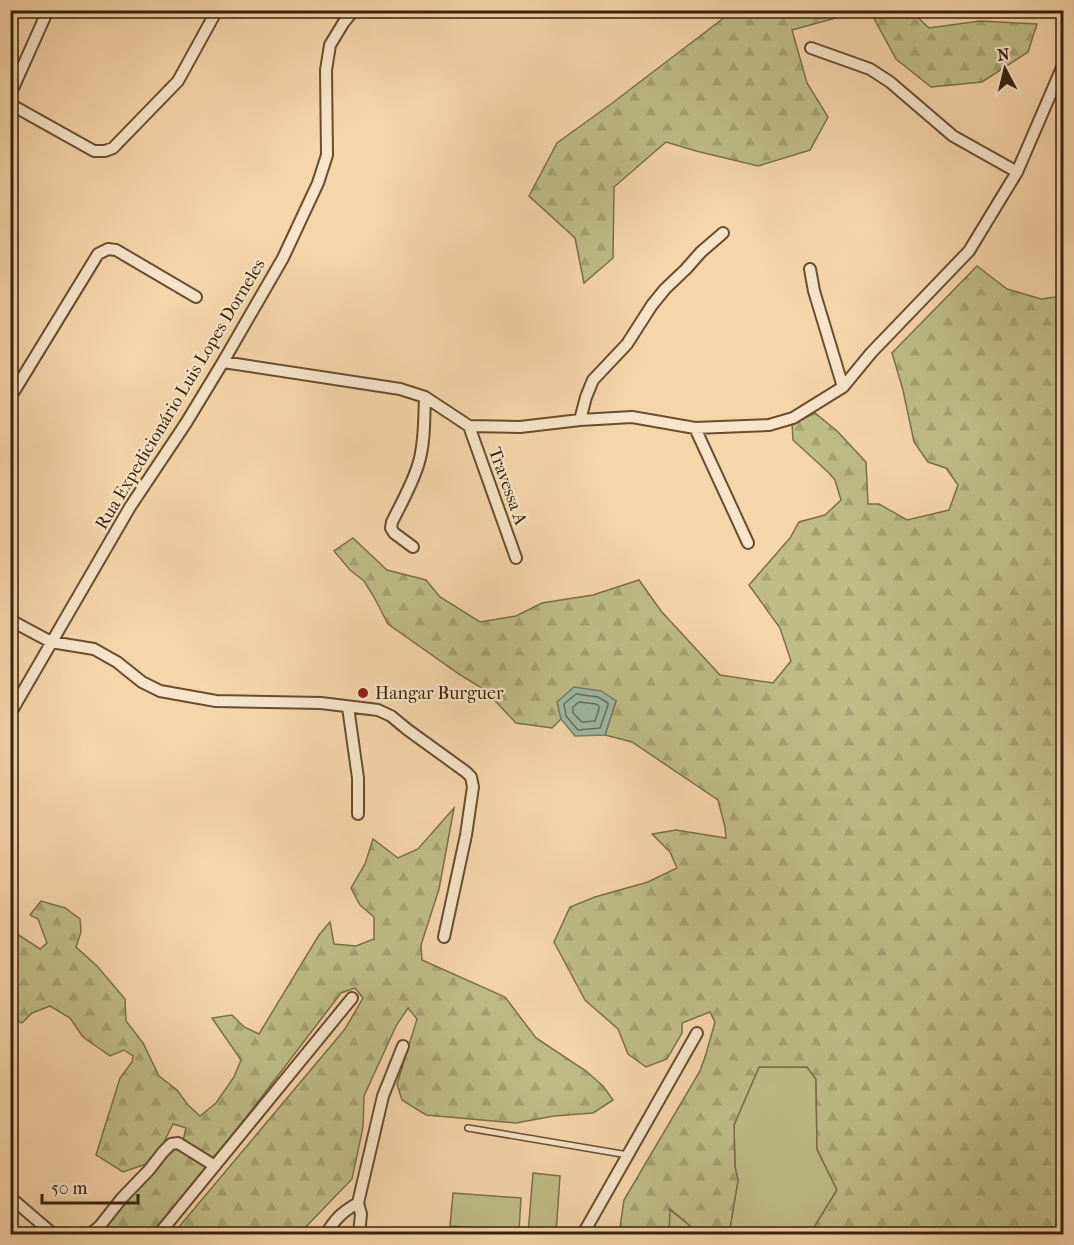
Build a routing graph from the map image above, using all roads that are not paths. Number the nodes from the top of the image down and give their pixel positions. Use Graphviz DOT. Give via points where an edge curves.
graph roads {
  1 [pos="48,10"];
  2 [pos="217,10"];
  3 [pos="354,10"];
  4 [pos="811,48"];
  5 [pos="1064,63"];
  6 [pos="10,95"];
  7 [pos="10,104"];
  8 [pos="1017,172"];
  9 [pos="723,233"];
  10 [pos="810,269"];
  11 [pos="196,297"];
  12 [pos="223,362"];
  13 [pos="843,387"];
  14 [pos="425,397"];
  15 [pos="10,398"];
  16 [pos="580,420"];
  17 [pos="469,426"];
  18 [pos="695,428"];
  19 [pos="748,543"];
  20 [pos="413,547"];
  21 [pos="516,558"];
  22 [pos="10,620"];
  23 [pos="51,642"];
  24 [pos="348,706"];
  25 [pos="10,714"];
  26 [pos="358,813"];
  27 [pos="444,937"];
  28 [pos="352,998"];
  29 [pos="697,1033"];
  30 [pos="403,1046"];
  31 [pos="468,1128"];
  32 [pos="629,1155"];
  33 [pos="215,1166"];
  34 [pos="10,1197"];
  35 [pos="358,1203"];
  36 [pos="54,1234"];
  37 [pos="90,1234"];
  38 [pos="159,1234"];
  39 [pos="326,1234"];
  40 [pos="359,1234"];
  41 [pos="583,1234"];
  1 -- 6 [label="street"];
  2 -- 7 [label="street" via="178,81 113,148 94,151"];
  3 -- 12 [label="street, Rua Expedicionário Luis Lopes Dorneles" via="330,45 326,70 327,155 318,183 283,258"];
  4 -- 8 [label="street" via="870,69 953,136"];
  5 -- 8 [label="street"];
  8 -- 13 [label="street" via="969,251"];
  9 -- 16 [label="street" via="665,289 627,344 593,380"];
  10 -- 13 [label="street"];
  11 -- 15 [label="street" via="116,249 98,254"];
  12 -- 14 [label="street" via="400,389"];
  12 -- 23 [label="street, Rua Expedicionário Luis Lopes Dorneles" via="130,507"];
  13 -- 18 [label="street" via="793,418 769,424"];
  14 -- 17 [label="street"];
  14 -- 20 [label="street" via="420,459 391,528"];
  16 -- 17 [label="street" via="520,427"];
  16 -- 18 [label="street" via="632,417"];
  17 -- 21 [label="street, Travessa A"];
  18 -- 19 [label="street"];
  22 -- 23 [label="street"];
  23 -- 24 [label="street" via="94,649 160,691 216,701"];
  23 -- 25 [label="street, Rua Expedicionário Luis Lopes Dorneles"];
  24 -- 26 [label="street" via="358,778"];
  24 -- 27 [label="street" via="391,716 471,777 466,835"];
  28 -- 33 [label="street"];
  29 -- 32 [label="street"];
  30 -- 35 [label="street" via="383,1096"];
  31 -- 32 [label="lane"];
  32 -- 41 [label="street"];
  33 -- 37 [label="street" via="178,1143 171,1144"];
  33 -- 38 [label="street"];
  34 -- 36 [label="street"];
  35 -- 39 [label="street" via="344,1211"];
  35 -- 40 [label="street"];
}
